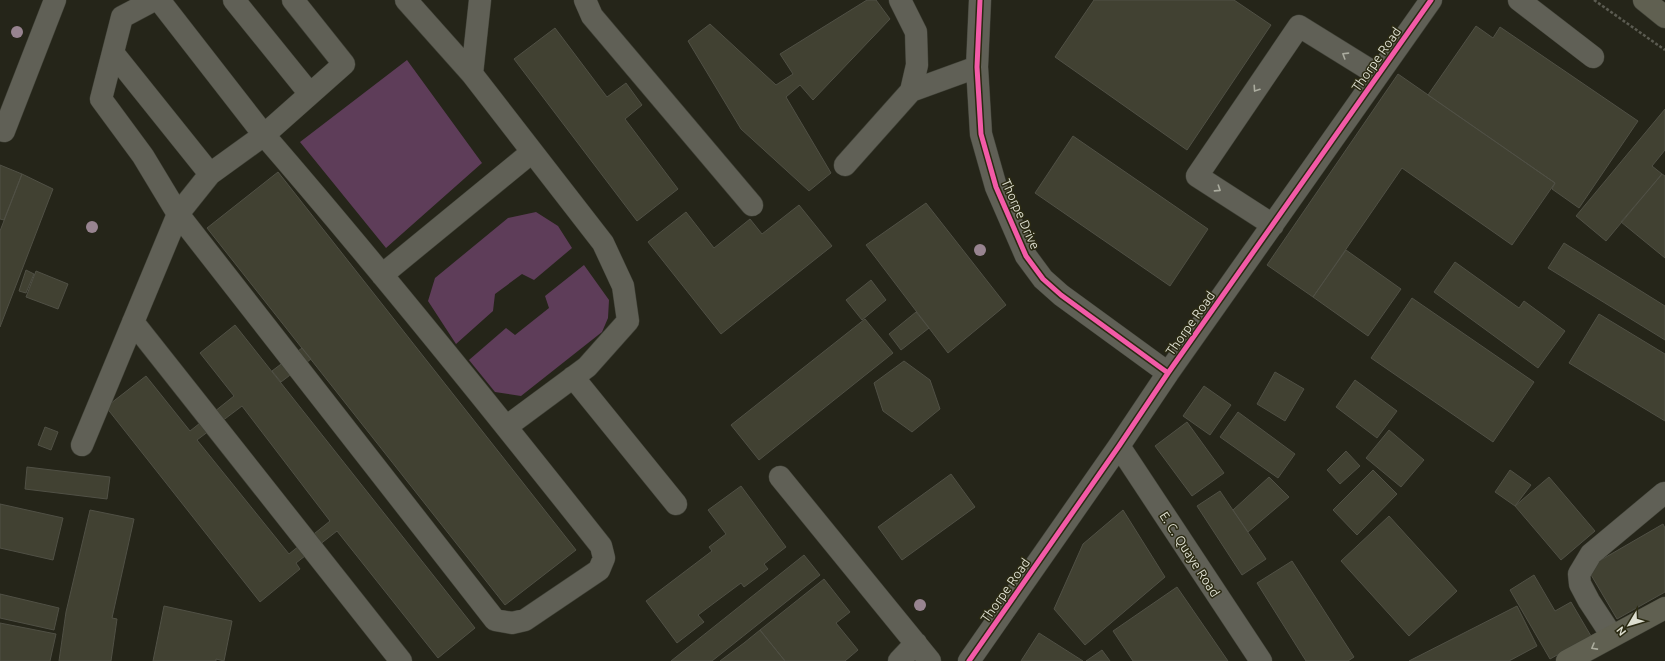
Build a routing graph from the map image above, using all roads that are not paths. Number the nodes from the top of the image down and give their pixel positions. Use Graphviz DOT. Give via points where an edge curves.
graph roads {
  1 [pos="55,0"];
  2 [pos="154,0"];
  3 [pos="159,0"];
  4 [pos="234,0"];
  5 [pos="293,0"];
  6 [pos="406,0"];
  7 [pos="480,0"];
  8 [pos="585,0"];
  9 [pos="900,0"];
  10 [pos="980,0"];
  11 [pos="1431,0"];
  12 [pos="1519,0"];
  13 [pos="113,53"];
  14 [pos="1593,57"];
  15 [pos="977,67"];
  16 [pos="472,74"];
  17 [pos="1378,75"];
  18 [pos="911,91"];
  19 [pos="310,94"];
  20 [pos="0,129"];
  21 [pos="264,135"];
  22 [pos="532,152"];
  23 [pos="844,164"];
  24 [pos="210,174"];
  25 [pos="752,205"];
  26 [pos="178,214"];
  27 [pos="1272,224"];
  28 [pos="382,275"];
  29 [pos="133,322"];
  30 [pos="1168,373"];
  31 [pos="573,377"];
  32 [pos="506,427"];
  33 [pos="82,445"];
  34 [pos="1119,446"];
  35 [pos="780,477"];
  36 [pos="1664,492"];
  37 [pos="676,504"];
  38 [pos="1665,608"];
  39 [pos="1612,636"];
  40 [pos="916,643"];
  41 [pos="401,661"];
  42 [pos="899,661"];
  43 [pos="930,661"];
  44 [pos="969,661"];
  45 [pos="1260,661"];
  46 [pos="1568,661"];
  1 -- 20 [label="street" via="4,130"];
  2 -- 13 [label="street" via="122,17"];
  3 -- 21 [label="street"];
  4 -- 19 [label="street"];
  5 -- 19 [label="street" via="344,64"];
  6 -- 16 [label="street"];
  7 -- 16 [label="street"];
  8 -- 25 [label="street" via="592,16"];
  9 -- 18 [label="street" via="916,32 917,65"];
  10 -- 15 [label="street, Thorpe Drive"];
  11 -- 17 [label="street, Thorpe Road"];
  12 -- 14 [label="street"];
  13 -- 24 [label="street"];
  13 -- 26 [label="street" via="101,99 143,156"];
  15 -- 18 [label="street"];
  15 -- 30 [label="street, Thorpe Drive" via="981,134 996,187 1026,256 1042,279 1061,295"];
  16 -- 22 [label="street"];
  17 -- 27 [label="street, Thorpe Road"];
  17 -- 27 [label="street, one-way" via="1299,26 1197,176"];
  18 -- 23 [label="street"];
  19 -- 21 [label="street"];
  21 -- 24 [label="street"];
  21 -- 28 [label="street"];
  22 -- 28 [label="street"];
  22 -- 31 [label="street" via="603,243 623,286 628,321 587,366"];
  24 -- 26 [label="street"];
  26 -- 29 [label="street"];
  26 -- 32 [label="street" via="495,620 512,623 525,620 599,570 604,558 601,546"];
  27 -- 30 [label="street, Thorpe Road"];
  28 -- 32 [label="street"];
  29 -- 33 [label="street"];
  29 -- 41 [label="street"];
  30 -- 34 [label="street, Thorpe Road"];
  31 -- 32 [label="street"];
  31 -- 37 [label="street"];
  34 -- 44 [label="street, Thorpe Road"];
  34 -- 45 [label="street, E. C. Quaye Road"];
  35 -- 40 [label="street"];
  36 -- 39 [label="street" via="1591,554 1579,574 1580,584 1589,601"];
  38 -- 39 [label="main road"];
  39 -- 46 [label="main road, one-way"];
  40 -- 42 [label="street"];
  40 -- 43 [label="street"];
}
